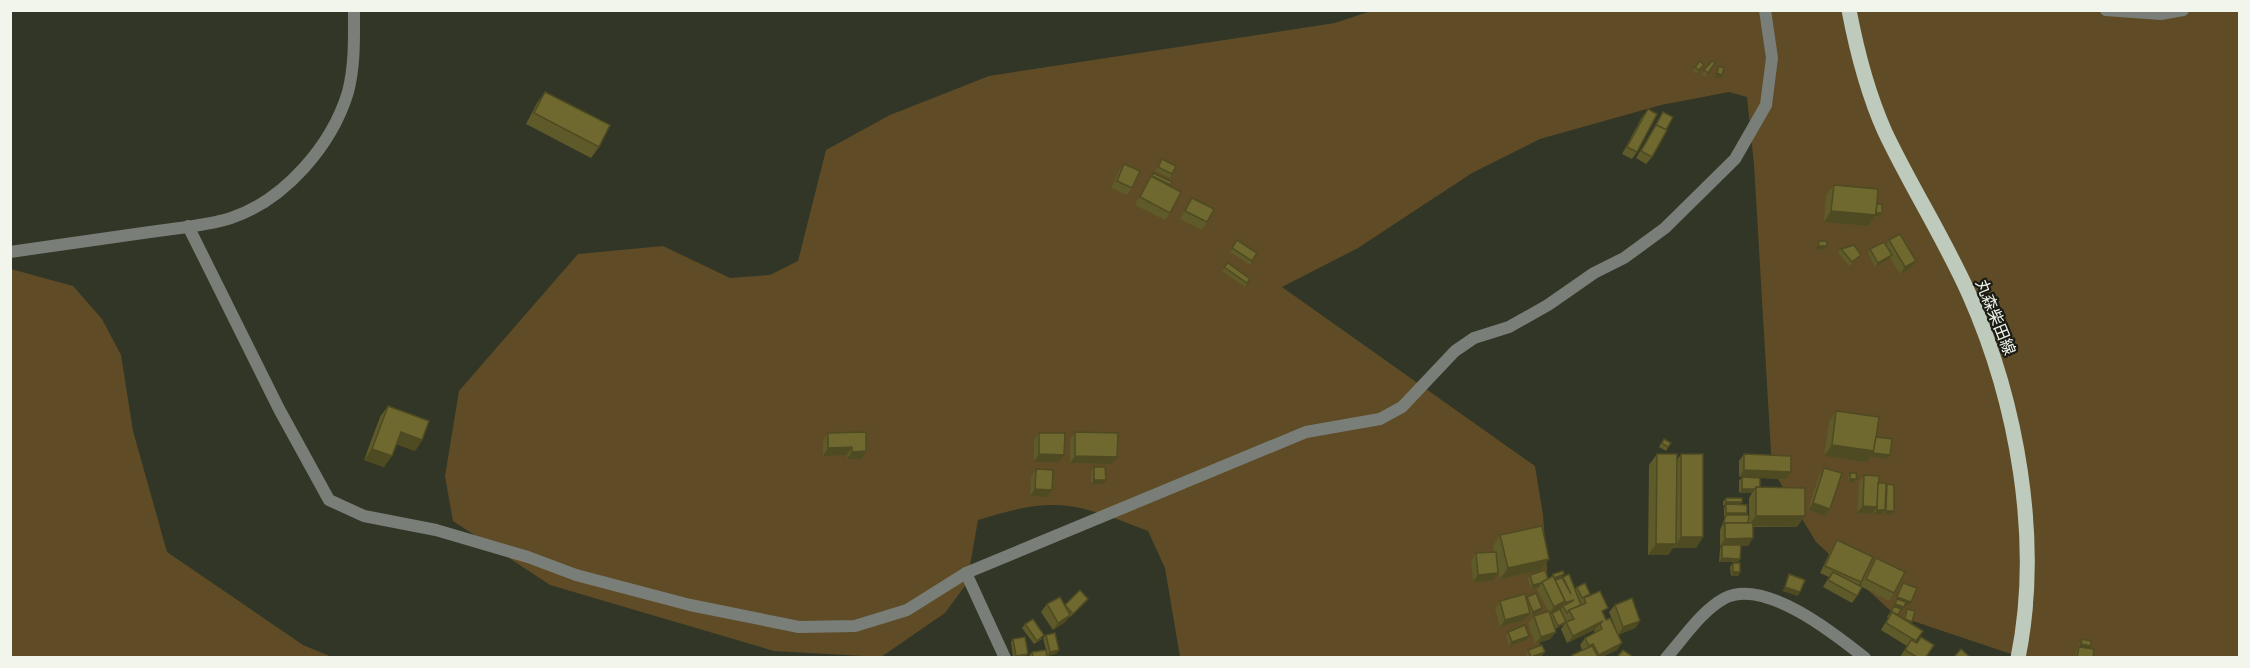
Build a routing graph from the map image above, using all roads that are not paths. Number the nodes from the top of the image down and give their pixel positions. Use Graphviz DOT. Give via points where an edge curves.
graph roads {
  1 [pos="354,10"];
  2 [pos="1765,10"];
  3 [pos="1849,10"];
  4 [pos="2106,10"];
  5 [pos="2183,10"];
  6 [pos="188,226"];
  7 [pos="10,252"];
  8 [pos="966,573"];
  9 [pos="1005,657"];
  10 [pos="1666,657"];
  11 [pos="1865,657"];
  12 [pos="2018,657"];
  1 -- 6 [label="street" via="354,54 348,92 332,130 309,161 256,207 230,218"];
  2 -- 8 [label="street" via="1772,58 1766,105 1735,159 1665,228 1624,258 1509,327 1474,338 1455,351 1401,407 1380,419 1306,432"];
  3 -- 12 [label="main road, 丸森柴田線" via="1858,55 1885,131 1968,293 1996,362 2024,498 2028,565"];
  4 -- 5 [label="street" via="2161,14"];
  6 -- 7 [label="street"];
  6 -- 8 [label="street" via="329,500 364,516 436,530 576,575 690,605 799,627 855,626 907,610"];
  8 -- 9 [label="street"];
  10 -- 11 [label="street" via="1711,607 1728,597 1749,594 1815,618"];
}
